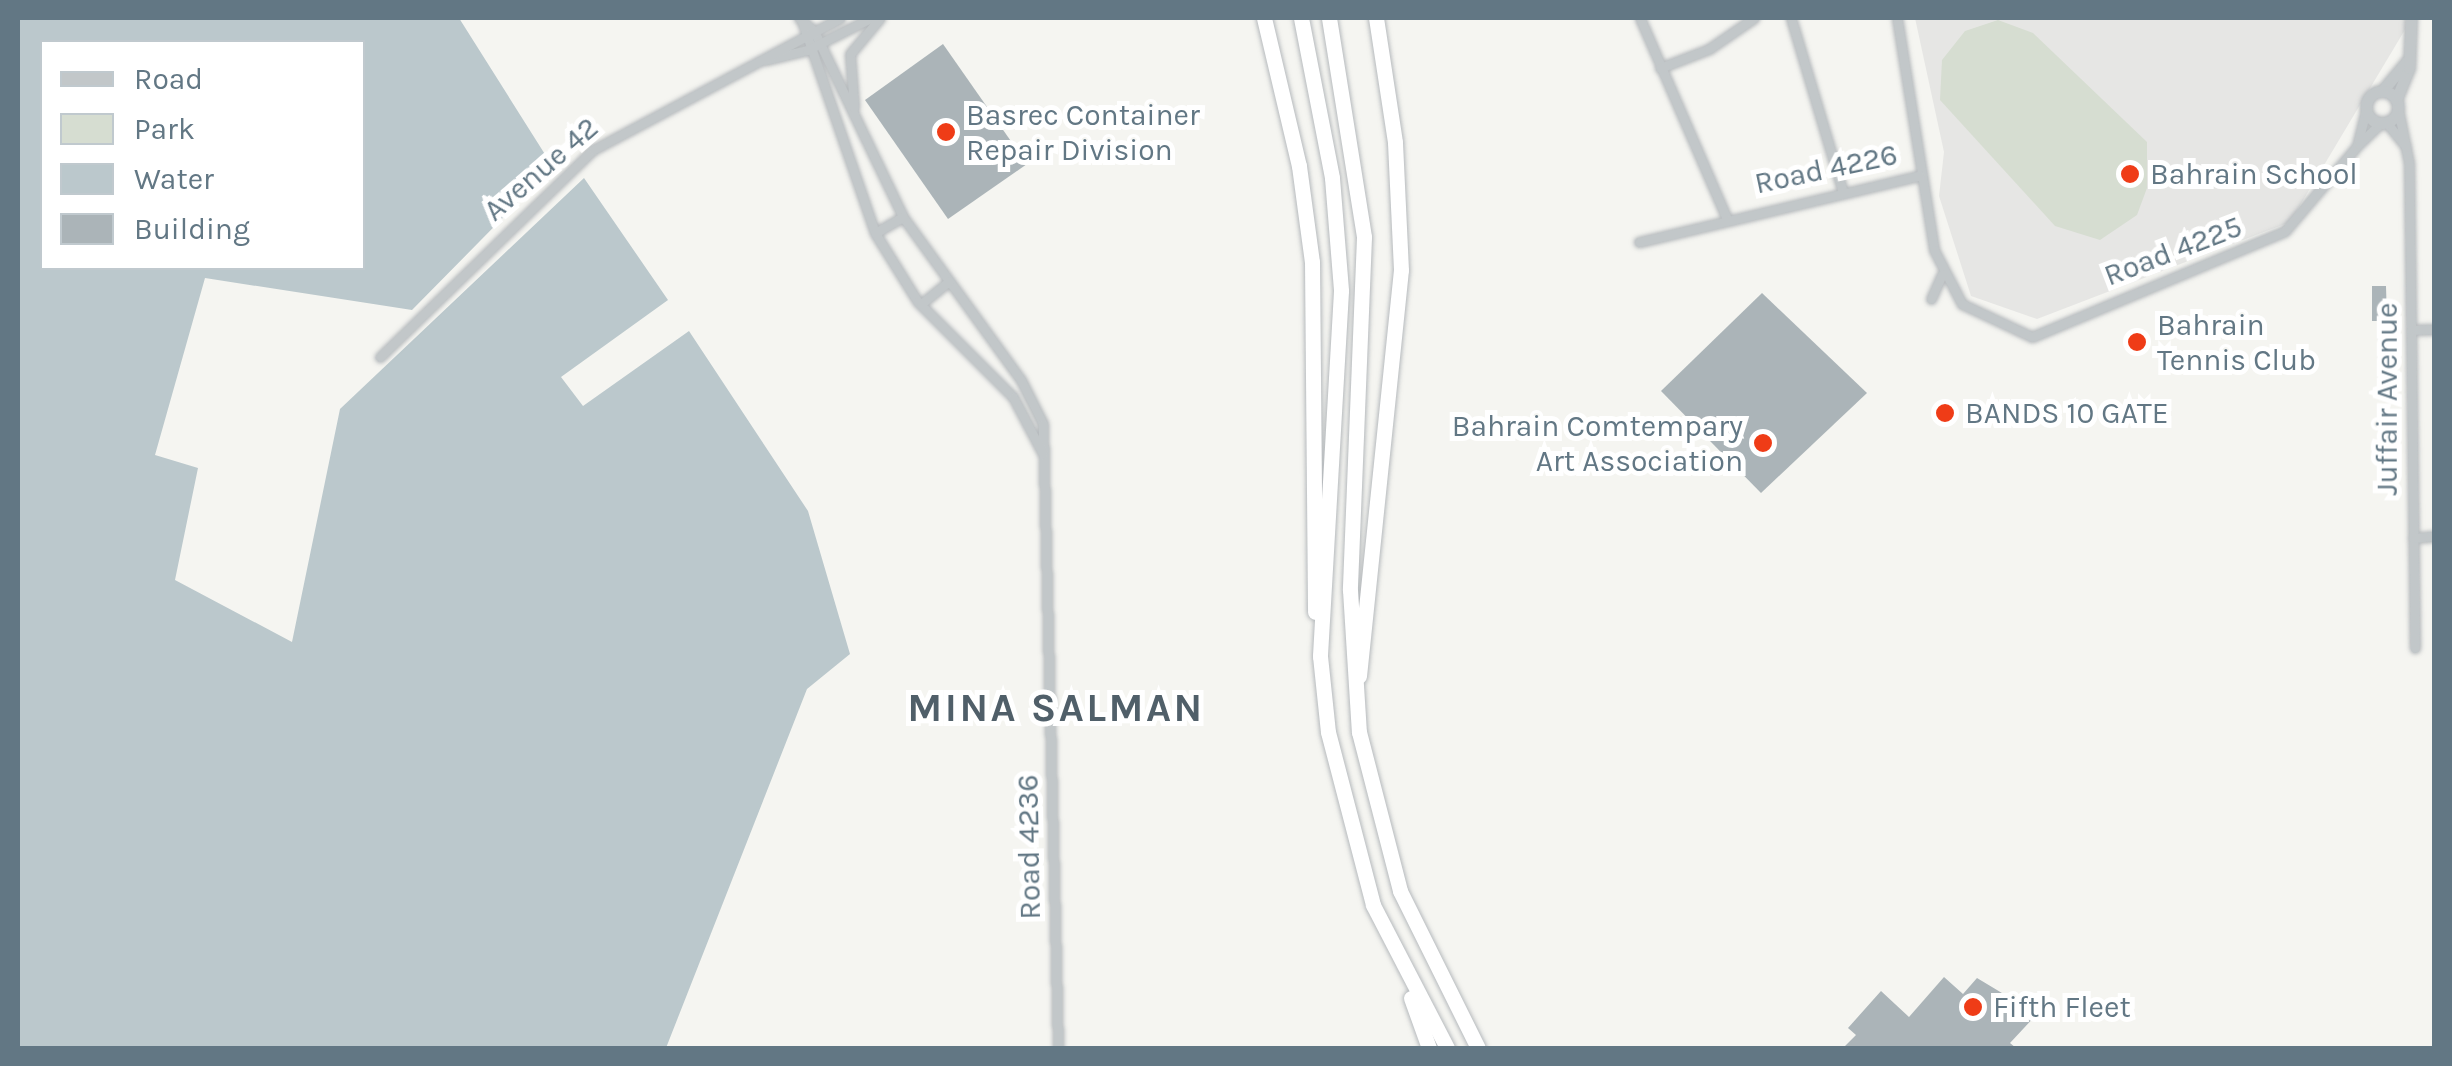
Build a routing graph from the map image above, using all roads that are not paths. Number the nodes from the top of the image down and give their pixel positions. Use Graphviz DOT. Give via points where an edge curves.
graph roads {
  1 [pos="840,18"];
  2 [pos="871,18"];
  3 [pos="880,18"];
  4 [pos="1264,18"];
  5 [pos="1302,18"];
  6 [pos="1328,18"];
  7 [pos="1376,18"];
  8 [pos="1640,18"];
  9 [pos="1754,18"];
  10 [pos="1791,18"];
  11 [pos="1897,18"];
  12 [pos="2412,18"];
  13 [pos="800,20"];
  14 [pos="814,31"];
  15 [pos="801,37"];
  16 [pos="820,44"];
  17 [pos="807,50"];
  18 [pos="2409,57"];
  19 [pos="765,60"];
  20 [pos="1660,68"];
  21 [pos="2382,91"];
  22 [pos="2397,104"];
  23 [pos="2366,112"];
  24 [pos="2384,122"];
  25 [pos="860,129"];
  26 [pos="2356,146"];
  27 [pos="2407,150"];
  28 [pos="1919,176"];
  29 [pos="1842,189"];
  30 [pos="1726,216"];
  31 [pos="904,217"];
  32 [pos="875,233"];
  33 [pos="1639,242"];
  34 [pos="1942,267"];
  35 [pos="950,281"];
  36 [pos="1930,299"];
  37 [pos="920,304"];
  38 [pos="2434,329"];
  39 [pos="2411,330"];
  40 [pos="2032,337"];
  41 [pos="380,357"];
  42 [pos="1048,466"];
  43 [pos="2434,536"];
  44 [pos="2413,538"];
  45 [pos="2415,648"];
  46 [pos="1320,656"];
  47 [pos="1354,694"];
  48 [pos="1406,975"];
  49 [pos="1058,1048"];
  50 [pos="1428,1048"];
  51 [pos="1447,1048"];
  52 [pos="1478,1048"];
  1 -- 14 [label="street, Avenue 42"];
  2 -- 16 [label="street, Avenue 42"];
  3 -- 25 [label="street" via="850,54"];
  4 -- 46 [label="highway" via="1312,262"];
  5 -- 46 [label="highway" via="1332,178 1341,291"];
  6 -- 47 [label="highway" via="1364,236 1350,590"];
  7 -- 47 [label="highway" via="1395,142 1401,289"];
  8 -- 20 [label="street, Road 4226"];
  9 -- 20 [label="street" via="1709,49"];
  10 -- 29 [label="street"];
  11 -- 28 [label="street, Road 4226" via="1922,135"];
  12 -- 18 [label="street, Juffair Avenue"];
  13 -- 14 [label="street"];
  13 -- 15 [label="street"];
  14 -- 15 [label="street, Avenue 42"];
  14 -- 16 [label="street"];
  15 -- 17 [label="street"];
  15 -- 19 [label="street, Avenue 42"];
  16 -- 17 [label="street, Avenue 42"];
  16 -- 25 [label="street, Road 4236"];
  17 -- 19 [label="street, Avenue 42"];
  17 -- 32 [label="street, Road 4236" via="854,158"];
  18 -- 21 [label="street"];
  18 -- 22 [label="street, Juffair Avenue"];
  19 -- 41 [label="street, Avenue 42" via="593,150"];
  20 -- 30 [label="street, Road 4226"];
  21 -- 22 [label="street"];
  21 -- 23 [label="street" via="2369,97"];
  22 -- 24 [label="street"];
  22 -- 27 [label="street, Juffair Avenue"];
  23 -- 24 [label="street"];
  23 -- 26 [label="street, Road 4225"];
  24 -- 26 [label="street, Road 4225"];
  24 -- 27 [label="street"];
  25 -- 31 [label="street, Road 4236"];
  26 -- 40 [label="street, Road 4225" via="2305,213 2274,238"];
  27 -- 39 [label="street, Juffair Avenue"];
  28 -- 29 [label="street, Road 4226"];
  28 -- 34 [label="street, Road 4226"];
  29 -- 30 [label="street, Road 4226"];
  30 -- 33 [label="street"];
  31 -- 32 [label="street"];
  31 -- 35 [label="street, Road 4236"];
  32 -- 37 [label="street, Road 4236"];
  34 -- 36 [label="street"];
  34 -- 40 [label="street, Road 4226" via="1966,308"];
  35 -- 37 [label="street"];
  35 -- 42 [label="street, Road 4236" via="1031,398"];
  37 -- 42 [label="street, Road 4236" via="1014,397"];
  38 -- 39 [label="street"];
  39 -- 44 [label="street, Juffair Avenue"];
  42 -- 49 [label="street, Road 4236"];
  43 -- 44 [label="street"];
  44 -- 45 [label="street, Juffair Avenue"];
  46 -- 48 [label="highway" via="1354,846"];
  47 -- 52 [label="highway" via="1400,892"];
  48 -- 50 [label="highway"];
  48 -- 51 [label="highway"];
}
